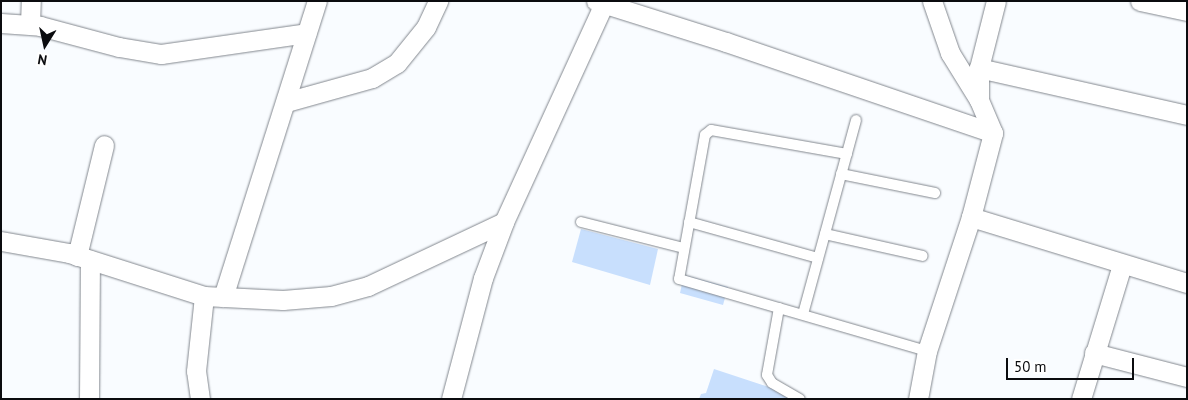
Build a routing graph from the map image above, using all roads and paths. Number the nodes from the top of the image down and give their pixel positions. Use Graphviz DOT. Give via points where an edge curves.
graph roads {
  1 [pos="31,1"];
  2 [pos="317,1"];
  3 [pos="438,1"];
  4 [pos="932,1"];
  5 [pos="996,1"];
  6 [pos="1140,1"];
  7 [pos="601,2"];
  8 [pos="1187,11"];
  9 [pos="1,23"];
  10 [pos="30,24"];
  11 [pos="306,33"];
  12 [pos="979,68"];
  13 [pos="979,100"];
  14 [pos="286,102"];
  15 [pos="1187,115"];
  16 [pos="856,120"];
  17 [pos="993,133"];
  18 [pos="104,145"];
  19 [pos="847,154"];
  20 [pos="841,174"];
  21 [pos="934,193"];
  22 [pos="972,218"];
  23 [pos="504,222"];
  24 [pos="581,222"];
  25 [pos="689,222"];
  26 [pos="825,234"];
  27 [pos="1,241"];
  28 [pos="684,248"];
  29 [pos="923,256"];
  30 [pos="83,258"];
  31 [pos="818,258"];
  32 [pos="1122,265"];
  33 [pos="1187,283"];
  34 [pos="214,297"];
  35 [pos="779,308"];
  36 [pos="803,314"];
  37 [pos="927,351"];
  38 [pos="1094,354"];
  39 [pos="1187,377"];
  40 [pos="89,399"];
  41 [pos="200,399"];
  42 [pos="451,399"];
  43 [pos="800,399"];
  44 [pos="918,399"];
  45 [pos="1081,399"];
  1 -- 10 [label="street"];
  2 -- 11 [label="street"];
  3 -- 14 [label="street" via="426,27 397,63 372,78"];
  4 -- 13 [label="street" via="950,53"];
  5 -- 12 [label="street"];
  6 -- 8 [label="street"];
  7 -- 17 [label="street"];
  7 -- 23 [label="street"];
  9 -- 10 [label="street"];
  10 -- 11 [label="street" via="133,51 162,54"];
  11 -- 14 [label="street"];
  12 -- 13 [label="street"];
  12 -- 15 [label="street"];
  13 -- 17 [label="street"];
  14 -- 34 [label="street"];
  16 -- 19 [label="lane"];
  17 -- 22 [label="street"];
  18 -- 30 [label="street"];
  19 -- 20 [label="lane"];
  19 -- 25 [label="lane" via="711,130 705,136"];
  20 -- 21 [label="lane"];
  20 -- 26 [label="lane"];
  22 -- 32 [label="street"];
  22 -- 37 [label="street"];
  23 -- 34 [label="street" via="368,286 331,296 283,300"];
  23 -- 42 [label="street" via="483,278"];
  24 -- 28 [label="lane"];
  25 -- 28 [label="lane"];
  25 -- 31 [label="lane"];
  26 -- 29 [label="lane"];
  26 -- 31 [label="lane"];
  27 -- 30 [label="street"];
  28 -- 35 [label="lane" via="679,279"];
  30 -- 34 [label="street"];
  30 -- 40 [label="street"];
  31 -- 36 [label="lane"];
  32 -- 33 [label="street"];
  32 -- 38 [label="street"];
  34 -- 41 [label="street" via="196,371"];
  35 -- 36 [label="lane"];
  35 -- 43 [label="lane" via="766,375 772,383"];
  36 -- 37 [label="lane"];
  37 -- 44 [label="street"];
  38 -- 39 [label="street"];
  38 -- 45 [label="street"];
}
